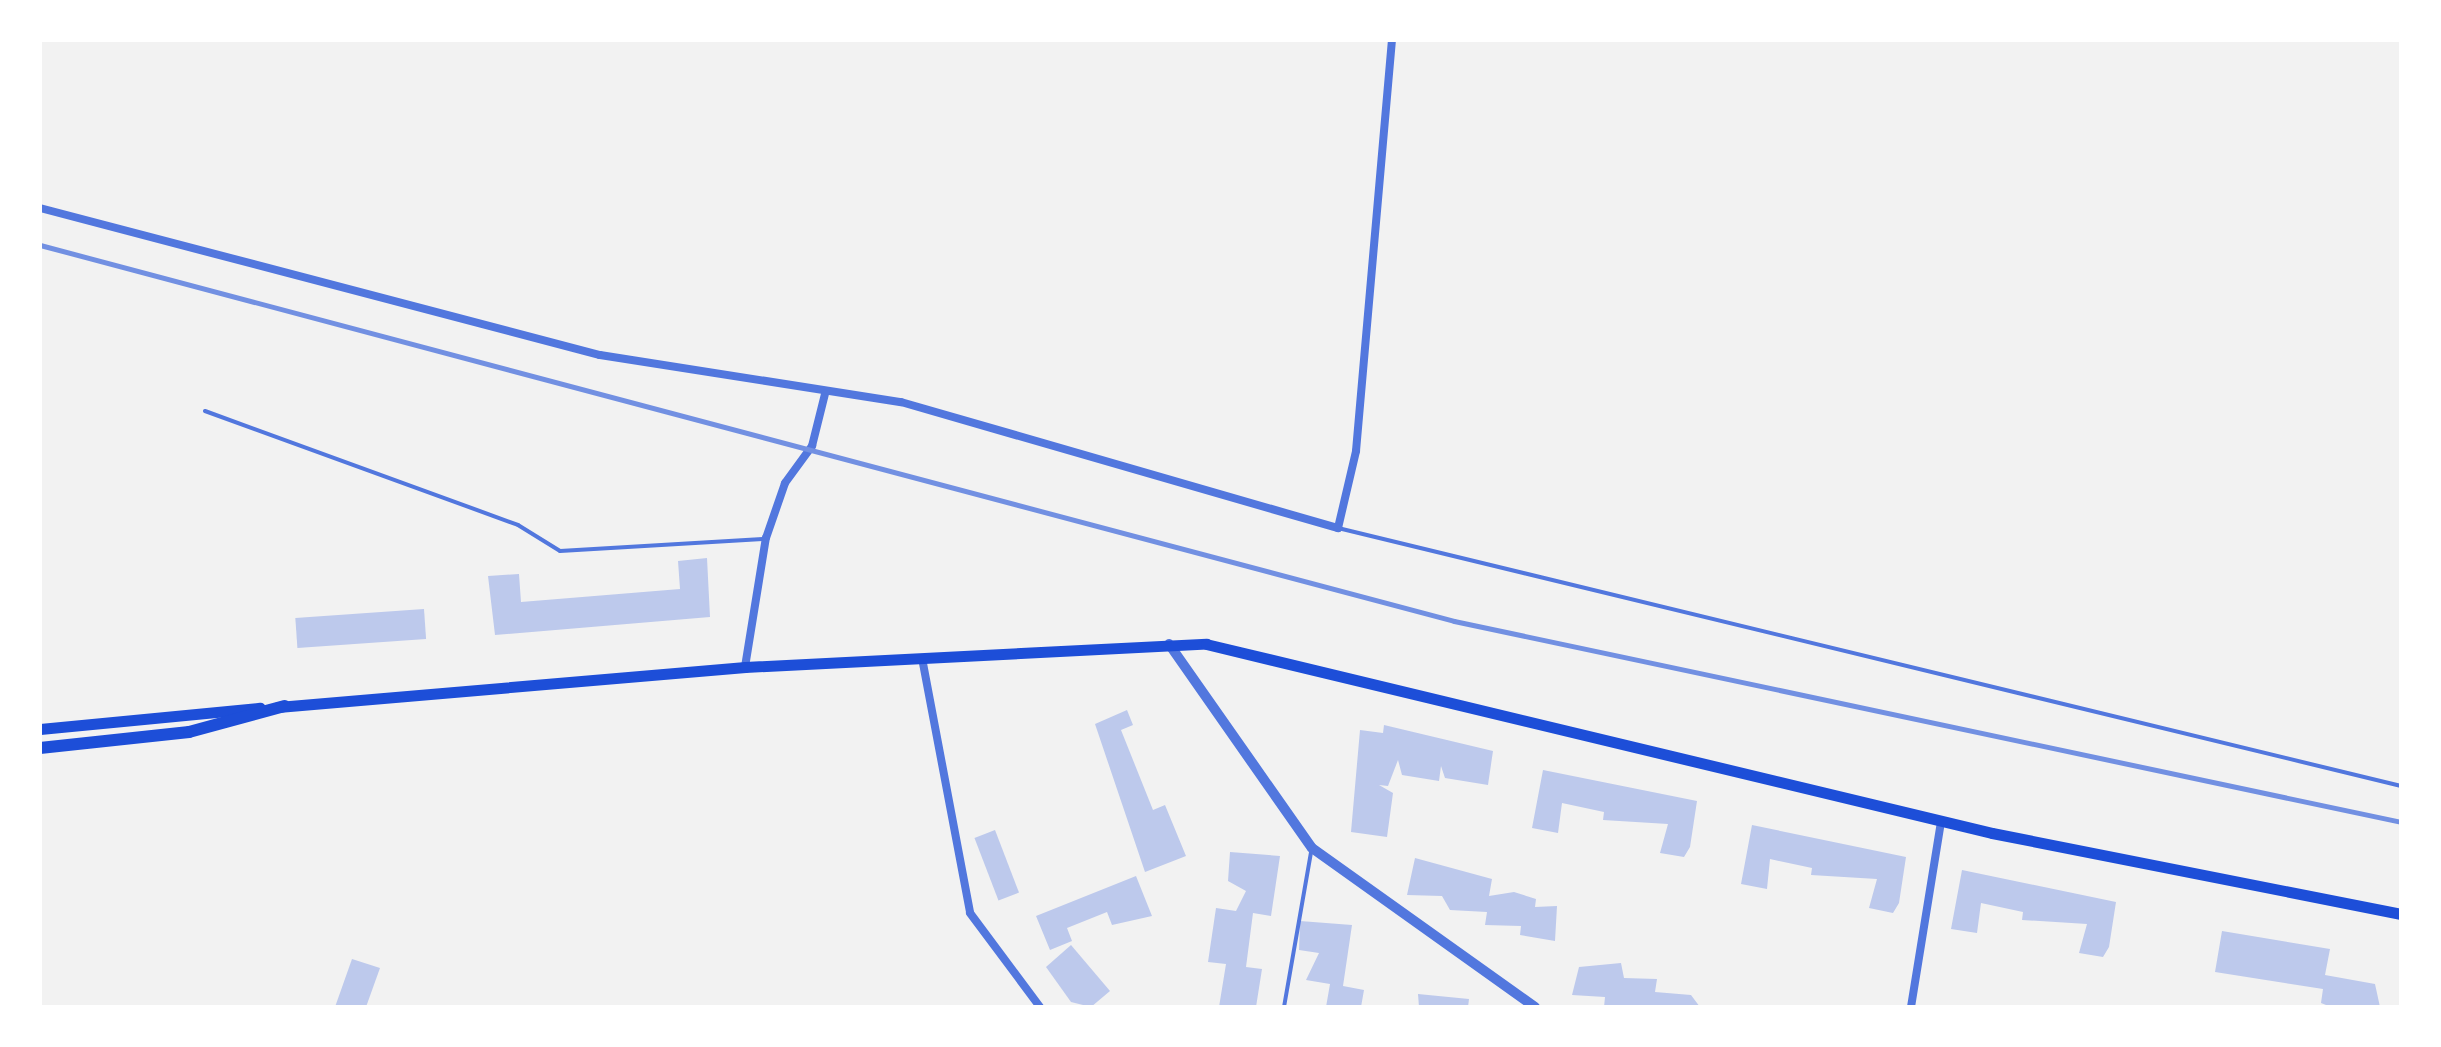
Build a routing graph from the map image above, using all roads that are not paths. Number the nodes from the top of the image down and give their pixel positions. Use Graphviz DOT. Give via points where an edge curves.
graph roads {
  1 [pos="1392,40"];
  2 [pos="40,208"];
  3 [pos="825,394"];
  4 [pos="205,411"];
  5 [pos="1338,528"];
  6 [pos="766,538"];
  7 [pos="1170,644"];
  8 [pos="922,658"];
  9 [pos="745,667"];
  10 [pos="285,706"];
  11 [pos="40,729"];
  12 [pos="40,748"];
  13 [pos="2401,786"];
  14 [pos="1941,822"];
  15 [pos="1312,848"];
  16 [pos="2401,914"];
  17 [pos="1040,1007"];
  18 [pos="1284,1007"];
  19 [pos="1534,1007"];
  20 [pos="1911,1007"];
  1 -- 5 [label="street" via="1356,451"];
  2 -- 3 [label="street" via="600,355"];
  3 -- 5 [label="street" via="902,402"];
  3 -- 6 [label="street" via="812,446 785,483"];
  4 -- 6 [label="lane" via="518,524 560,551"];
  5 -- 13 [label="lane"];
  6 -- 9 [label="street"];
  7 -- 8 [label="main road"];
  7 -- 14 [label="main road" via="1297,659"];
  7 -- 15 [label="street"];
  8 -- 9 [label="main road"];
  8 -- 17 [label="street" via="970,913"];
  9 -- 10 [label="main road"];
  10 -- 11 [label="main road"];
  10 -- 12 [label="main road" via="189,732"];
  14 -- 16 [label="main road"];
  14 -- 20 [label="street"];
  15 -- 18 [label="lane"];
  15 -- 19 [label="street"];
}
